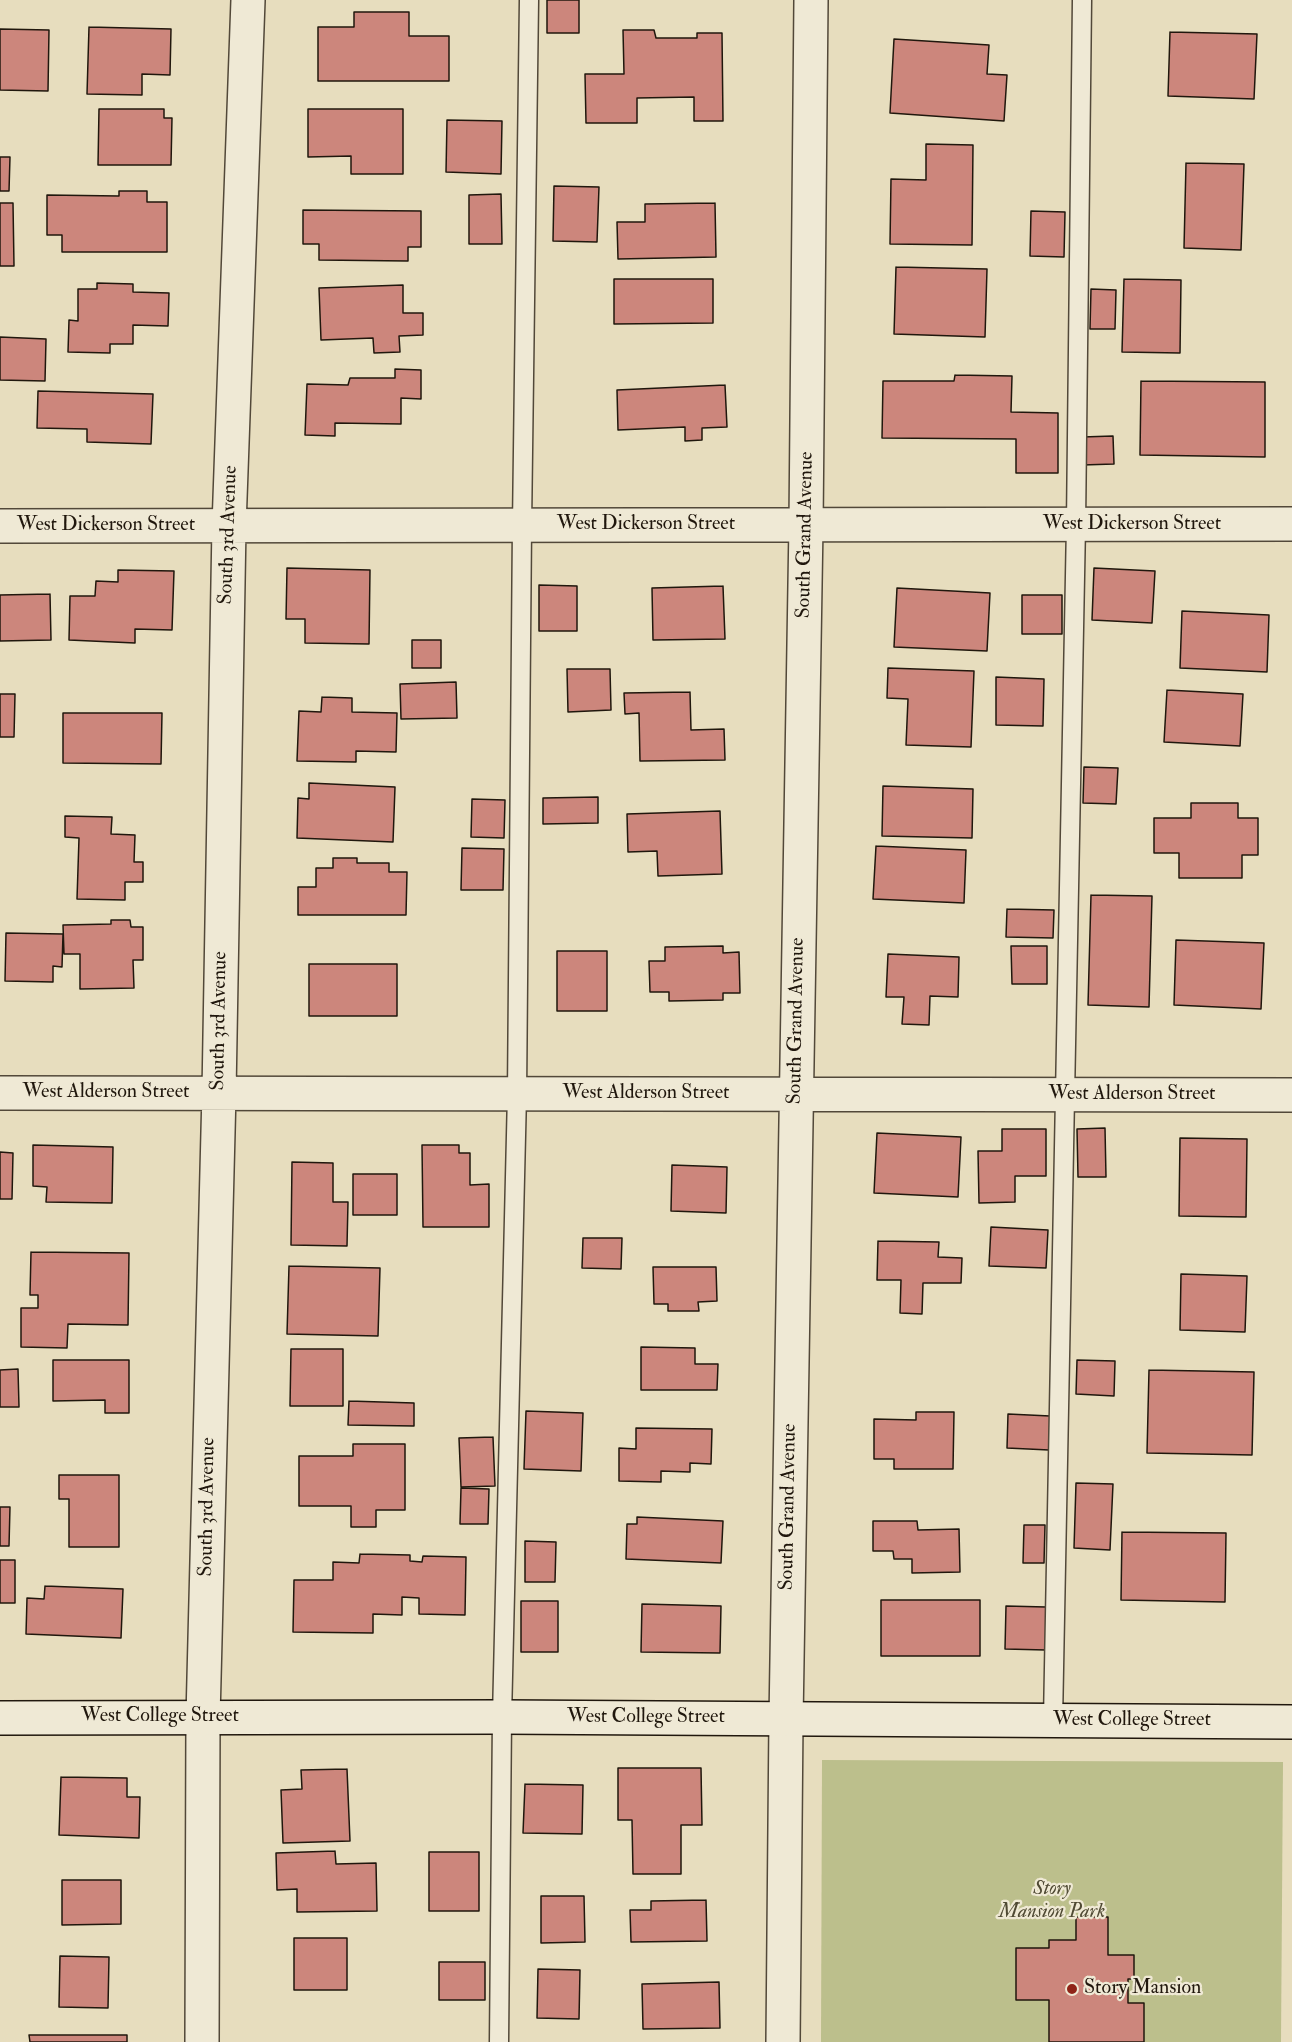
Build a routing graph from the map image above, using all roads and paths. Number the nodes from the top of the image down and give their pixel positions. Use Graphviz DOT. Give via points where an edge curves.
graph roads {
  1 [pos="248,0"];
  2 [pos="529,0"];
  3 [pos="811,0"];
  4 [pos="1082,0"];
  5 [pos="807,525"];
  6 [pos="1076,525"];
  7 [pos="1292,525"];
  8 [pos="0,526"];
  9 [pos="229,526"];
  10 [pos="522,526"];
  11 [pos="0,1093"];
  12 [pos="219,1093"];
  13 [pos="517,1094"];
  14 [pos="796,1094"];
  15 [pos="1064,1094"];
  16 [pos="1292,1095"];
  17 [pos="203,1717"];
  18 [pos="502,1717"];
  19 [pos="0,1718"];
  20 [pos="786,1719"];
  21 [pos="1053,1720"];
  22 [pos="1292,1722"];
  23 [pos="202,2042"];
  24 [pos="499,2042"];
  25 [pos="783,2042"];
  1 -- 9 [label="street, South 3rd Avenue"];
  2 -- 10 [label="lane"];
  3 -- 5 [label="street, South Grand Avenue"];
  4 -- 6 [label="lane"];
  5 -- 6 [label="street, West Dickerson Street"];
  5 -- 10 [label="street, West Dickerson Street"];
  5 -- 14 [label="street, South Grand Avenue"];
  6 -- 7 [label="street, West Dickerson Street"];
  6 -- 15 [label="lane"];
  8 -- 9 [label="street, West Dickerson Street"];
  9 -- 10 [label="street, West Dickerson Street"];
  9 -- 12 [label="street, South 3rd Avenue"];
  10 -- 13 [label="lane"];
  11 -- 12 [label="street, West Alderson Street"];
  12 -- 13 [label="street, West Alderson Street"];
  12 -- 17 [label="street, South 3rd Avenue"];
  13 -- 14 [label="street, West Alderson Street"];
  13 -- 18 [label="lane"];
  14 -- 15 [label="street, West Alderson Street"];
  14 -- 20 [label="street, South Grand Avenue"];
  15 -- 16 [label="street, West Alderson Street"];
  15 -- 21 [label="lane"];
  17 -- 18 [label="street, West College Street"];
  17 -- 19 [label="street, West College Street"];
  17 -- 23 [label="street, South 3rd Avenue"];
  18 -- 20 [label="street, West College Street"];
  18 -- 24 [label="lane"];
  20 -- 21 [label="street, West College Street"];
  20 -- 25 [label="street, South Grand Avenue"];
  21 -- 22 [label="street, West College Street"];
}
